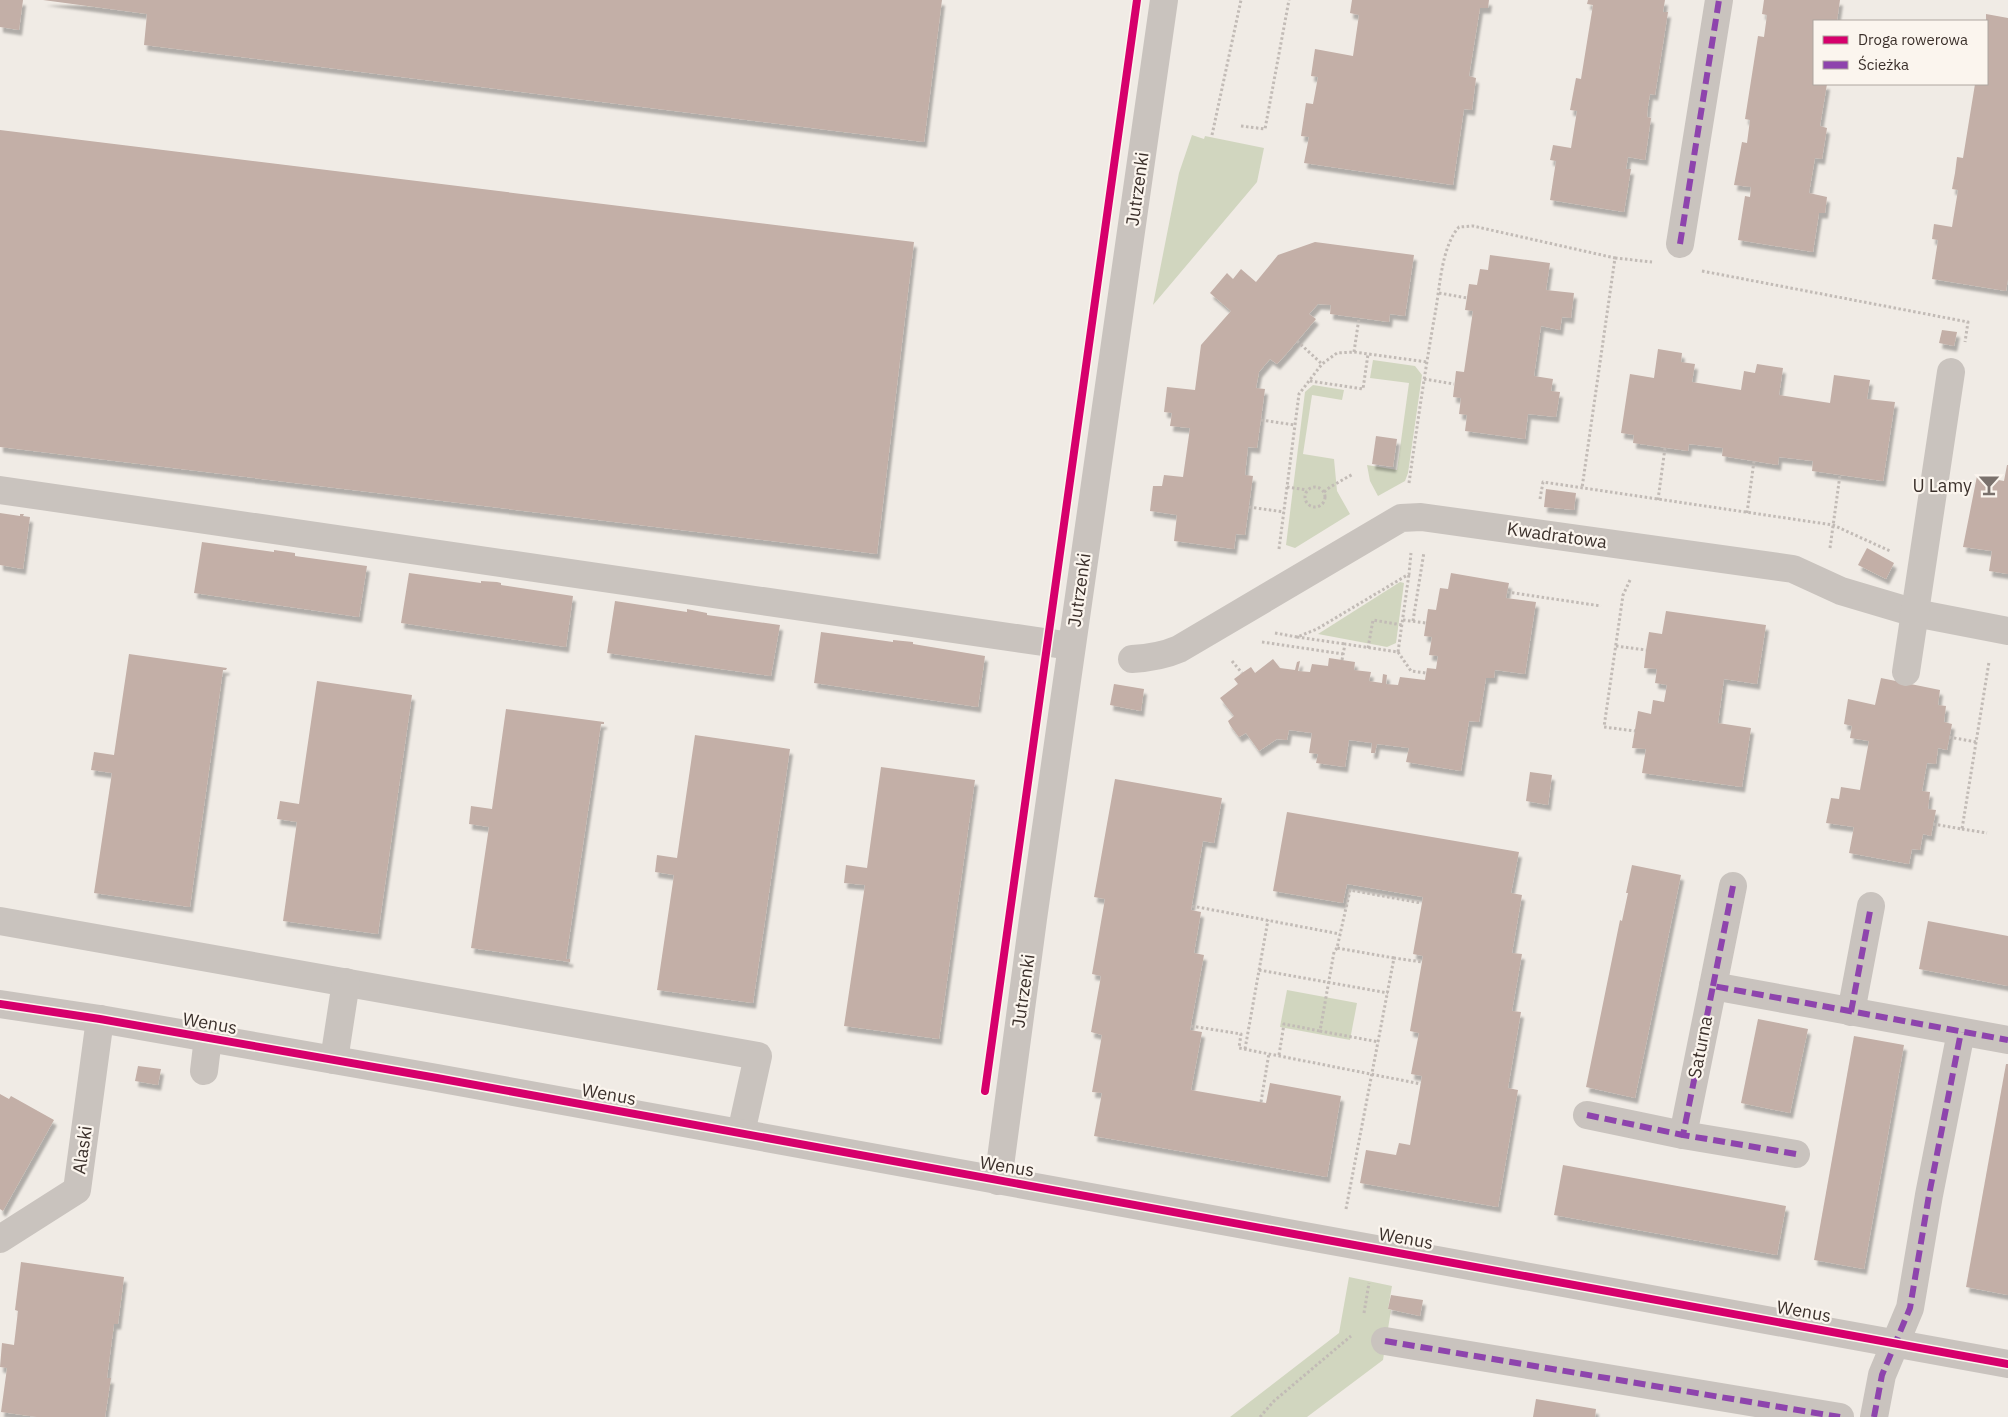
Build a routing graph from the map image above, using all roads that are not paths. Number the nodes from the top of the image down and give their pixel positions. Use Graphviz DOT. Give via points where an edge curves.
graph roads {
  1 [pos="1164,0"];
  2 [pos="1719,0"];
  3 [pos="1680,244"];
  4 [pos="1951,372"];
  5 [pos="0,490"];
  6 [pos="1915,613"];
  7 [pos="2008,630"];
  8 [pos="1071,646"];
  9 [pos="1132,659"];
  10 [pos="1906,672"];
  11 [pos="1733,886"];
  12 [pos="1871,906"];
  13 [pos="0,921"];
  14 [pos="346,982"];
  15 [pos="1712,986"];
  16 [pos="0,1004"];
  17 [pos="1851,1012"];
  18 [pos="100,1019"];
  19 [pos="1961,1032"];
  20 [pos="208,1038"];
  21 [pos="2008,1040"];
  22 [pos="334,1060"];
  23 [pos="204,1071"];
  24 [pos="1586,1116"];
  25 [pos="741,1133"];
  26 [pos="1683,1135"];
  27 [pos="1796,1154"];
  28 [pos="998,1181"];
  29 [pos="0,1240"];
  30 [pos="1386,1341"];
  31 [pos="1895,1343"];
  32 [pos="2008,1364"];
  33 [pos="1840,1417"];
  34 [pos="1874,1417"];
  1 -- 8 [label="street, Jutrzenki"];
  2 -- 3 [label="street"];
  4 -- 6 [label="street"];
  5 -- 8 [label="street"];
  6 -- 7 [label="street, Kwadratowa"];
  6 -- 9 [label="street, Kwadratowa" via="1841,591 1793,569 1430,518 1401,518 1179,649 1150,658"];
  6 -- 10 [label="street"];
  8 -- 28 [label="street, Jutrzenki"];
  11 -- 15 [label="street, Saturna"];
  12 -- 17 [label="street"];
  13 -- 14 [label="street"];
  14 -- 22 [label="street"];
  14 -- 25 [label="street" via="758,1056"];
  15 -- 17 [label="street"];
  15 -- 26 [label="street, Saturna"];
  16 -- 18 [label="street, Wenus"];
  17 -- 19 [label="street"];
  18 -- 20 [label="street, Wenus"];
  18 -- 29 [label="street, Alaski" via="77,1190"];
  19 -- 21 [label="street"];
  19 -- 31 [label="street" via="1910,1308"];
  20 -- 22 [label="street, Wenus"];
  20 -- 23 [label="street"];
  22 -- 25 [label="street, Wenus"];
  24 -- 26 [label="street"];
  25 -- 28 [label="street, Wenus"];
  26 -- 27 [label="street"];
  28 -- 31 [label="street, Wenus"];
  30 -- 33 [label="street"];
  31 -- 32 [label="street, Wenus"];
  31 -- 34 [label="street" via="1882,1375"];
}
